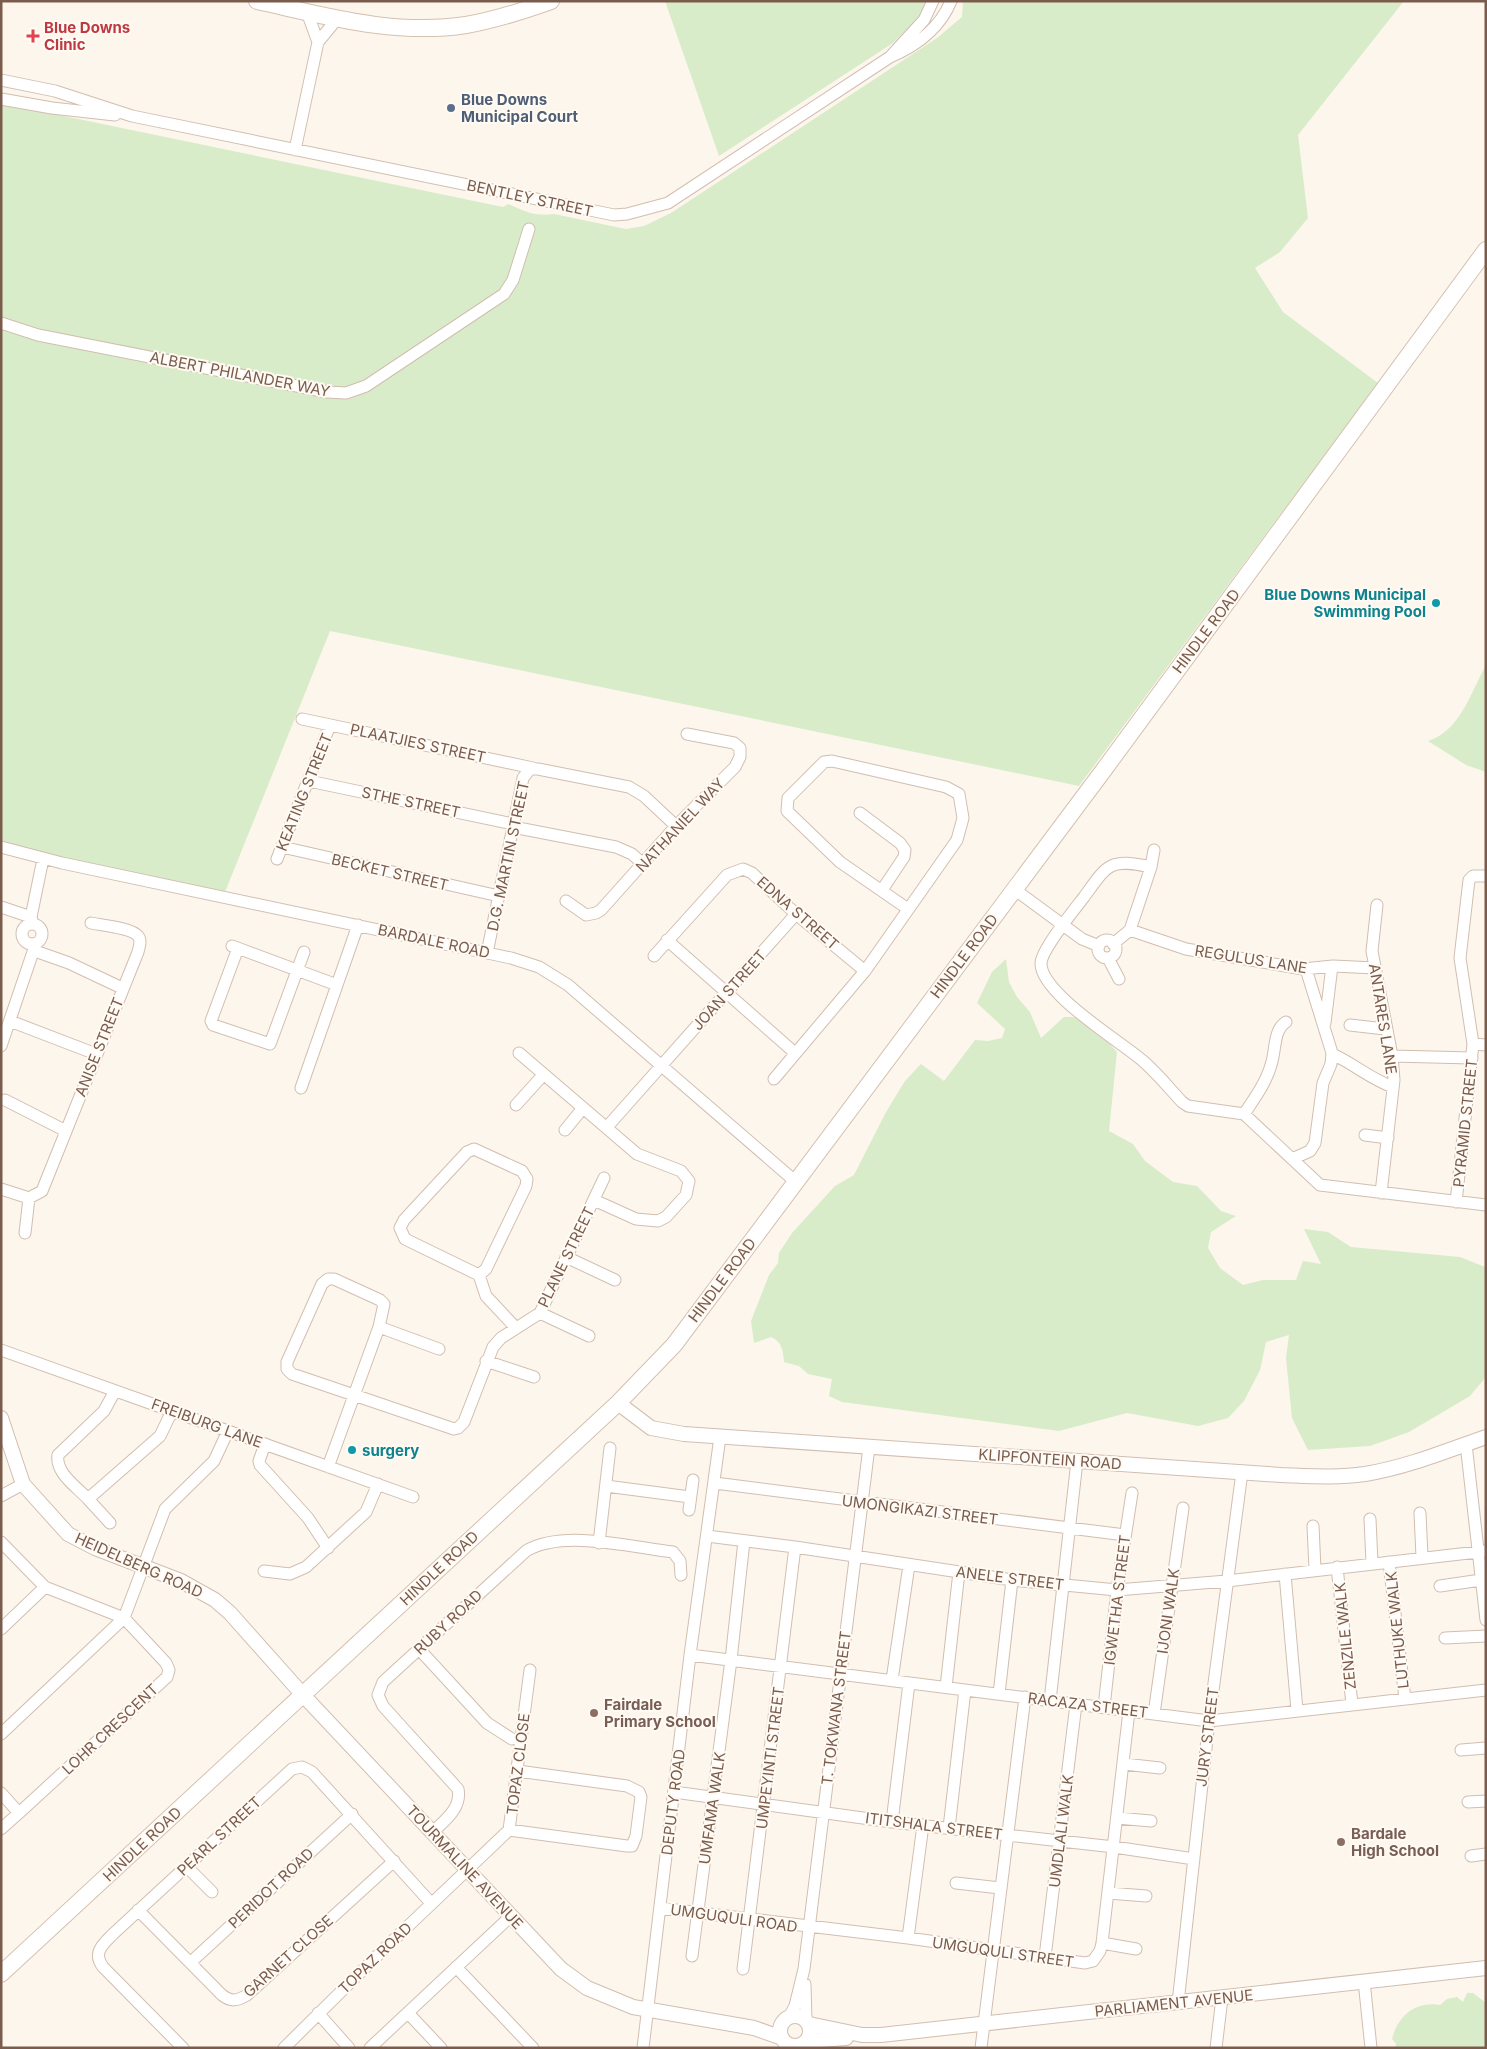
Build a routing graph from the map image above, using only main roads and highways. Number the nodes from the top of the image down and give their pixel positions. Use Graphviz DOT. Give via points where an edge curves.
graph roads {
  1 [pos="257,1"];
  2 [pos="294,1"];
  3 [pos="527,1"];
  4 [pos="551,1"];
  5 [pos="1486,250"];
  6 [pos="1486,268"];
  7 [pos="1320,477"];
  8 [pos="1,1974"];
  1 -- 4 [label="main road" via="384,27 440,28 485,21"];
  2 -- 3 [label="main road" via="391,20 422,21 463,18"];
  5 -- 7 [label="main road, HINDLE ROAD"];
  6 -- 7 [label="main road, HINDLE ROAD" via="1378,409"];
  7 -- 8 [label="main road, HINDLE ROAD" via="674,1344 618,1403"];
}
